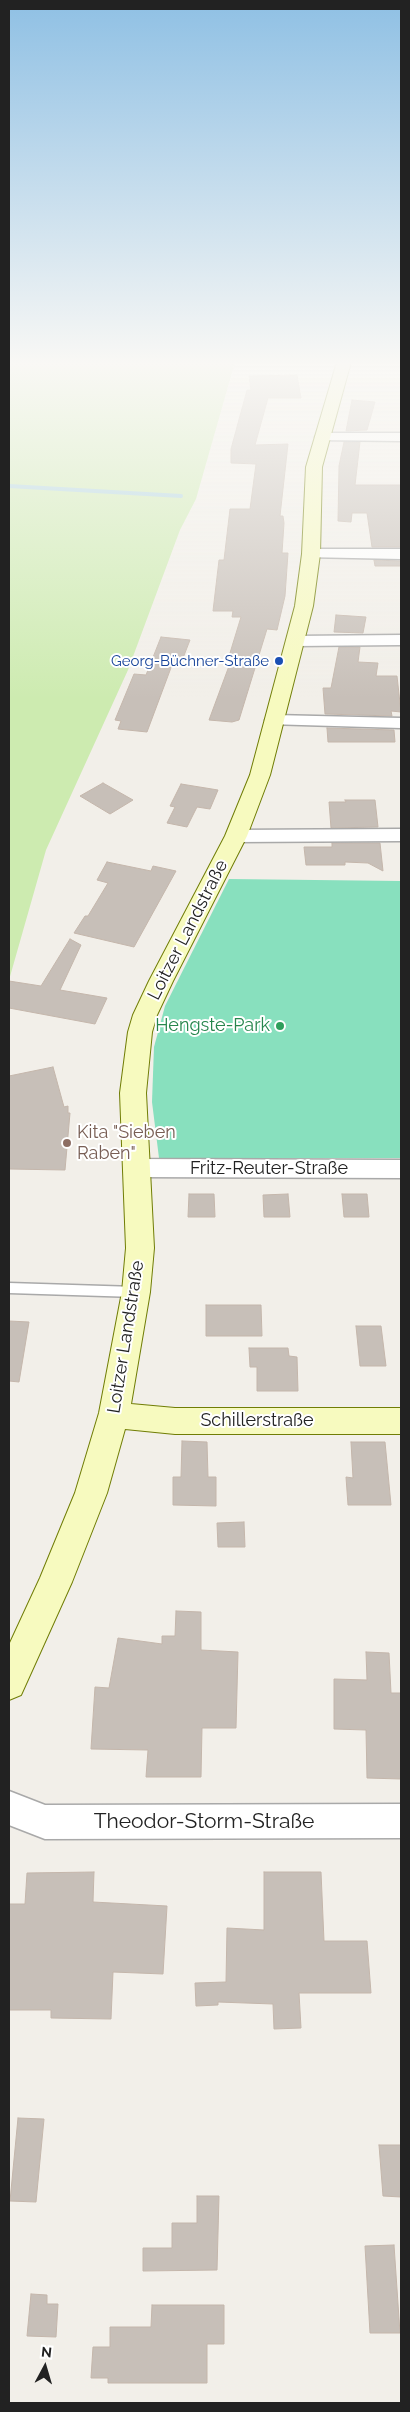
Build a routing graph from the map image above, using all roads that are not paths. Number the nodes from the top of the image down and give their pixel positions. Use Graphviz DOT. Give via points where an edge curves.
graph roads {
  1 [pos="314,475"];
  2 [pos="311,554"];
  3 [pos="401,554"];
  4 [pos="401,640"];
  5 [pos="296,641"];
  6 [pos="274,720"];
  7 [pos="401,723"];
  8 [pos="401,835"];
  9 [pos="236,836"];
  10 [pos="137,1168"];
  11 [pos="401,1169"];
  12 [pos="9,1288"];
  13 [pos="136,1292"];
  14 [pos="114,1413"];
  15 [pos="401,1421"];
  16 [pos="9,1683"];
  17 [pos="9,1808"];
  18 [pos="401,1822"];
  1 -- 2 [label="main road, Loitzer Landstraße"];
  2 -- 3 [label="street"];
  2 -- 5 [label="main road, Loitzer Landstraße"];
  4 -- 5 [label="street"];
  5 -- 6 [label="main road, Loitzer Landstraße"];
  6 -- 7 [label="street"];
  6 -- 9 [label="main road, Loitzer Landstraße" via="260,774"];
  8 -- 9 [label="street"];
  9 -- 10 [label="main road, Loitzer Landstraße" via="145,1015 140,1032 134,1092"];
  10 -- 11 [label="street, Fritz-Reuter-Straße"];
  10 -- 13 [label="main road, Loitzer Landstraße" via="140,1248"];
  12 -- 13 [label="lane"];
  13 -- 14 [label="main road, Loitzer Landstraße"];
  14 -- 15 [label="main road, Schillerstraße" via="175,1421"];
  14 -- 16 [label="main road, Loitzer Landstraße" via="91,1493"];
  17 -- 18 [label="street, Theodor-Storm-Straße" via="45,1822"];
}
